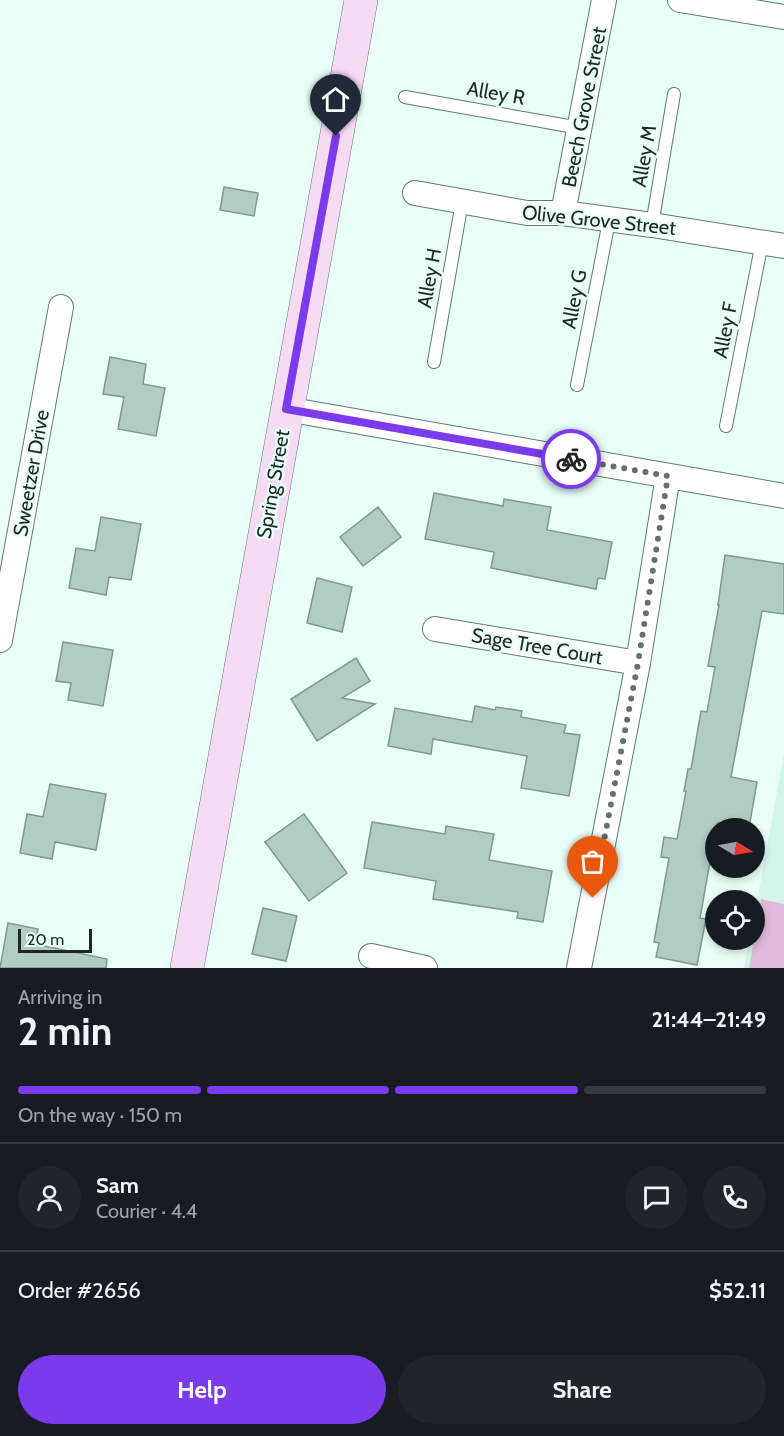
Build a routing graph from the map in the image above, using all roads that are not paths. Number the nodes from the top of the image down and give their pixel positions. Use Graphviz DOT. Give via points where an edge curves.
graph roads {
  1 [pos="360,0"];
  2 [pos="604,0"];
  3 [pos="680,0"];
  4 [pos="784,17"];
  5 [pos="674,94"];
  6 [pos="405,97"];
  7 [pos="580,128"];
  8 [pos="415,193"];
  9 [pos="462,201"];
  10 [pos="563,213"];
  11 [pos="609,220"];
  12 [pos="652,225"];
  13 [pos="773,244"];
  14 [pos="61,307"];
  15 [pos="434,362"];
  16 [pos="577,384"];
  17 [pos="286,409"];
  18 [pos="726,426"];
  19 [pos="668,476"];
  20 [pos="784,496"];
  21 [pos="9,544"];
  22 [pos="435,629"];
  23 [pos="0,640"];
  24 [pos="638,663"];
  25 [pos="372,956"];
  26 [pos="187,968"];
  27 [pos="425,968"];
  28 [pos="579,968"];
  1 -- 17 [label="street, Spring Street"];
  2 -- 7 [label="street, Beech Grove Street"];
  3 -- 4 [label="street"];
  5 -- 12 [label="lane, Alley M"];
  6 -- 7 [label="lane, Alley R"];
  7 -- 10 [label="street, Beech Grove Street"];
  8 -- 9 [label="street, Olive Grove Street"];
  9 -- 10 [label="street, Olive Grove Street" via="527,213"];
  9 -- 15 [label="lane, Alley H"];
  10 -- 11 [label="street, Olive Grove Street"];
  11 -- 12 [label="street, Olive Grove Street"];
  11 -- 16 [label="lane, Alley G"];
  12 -- 13 [label="street, Olive Grove Street"];
  13 -- 18 [label="lane, Alley F"];
  14 -- 21 [label="street, Sweetzer Drive"];
  17 -- 19 [label="street"];
  17 -- 26 [label="street, Spring Street"];
  19 -- 20 [label="street"];
  19 -- 24 [label="street"];
  21 -- 23 [label="street, Sweetzer Drive"];
  22 -- 24 [label="street, Sage Tree Court"];
  24 -- 28 [label="street"];
  25 -- 27 [label="street"];
}
